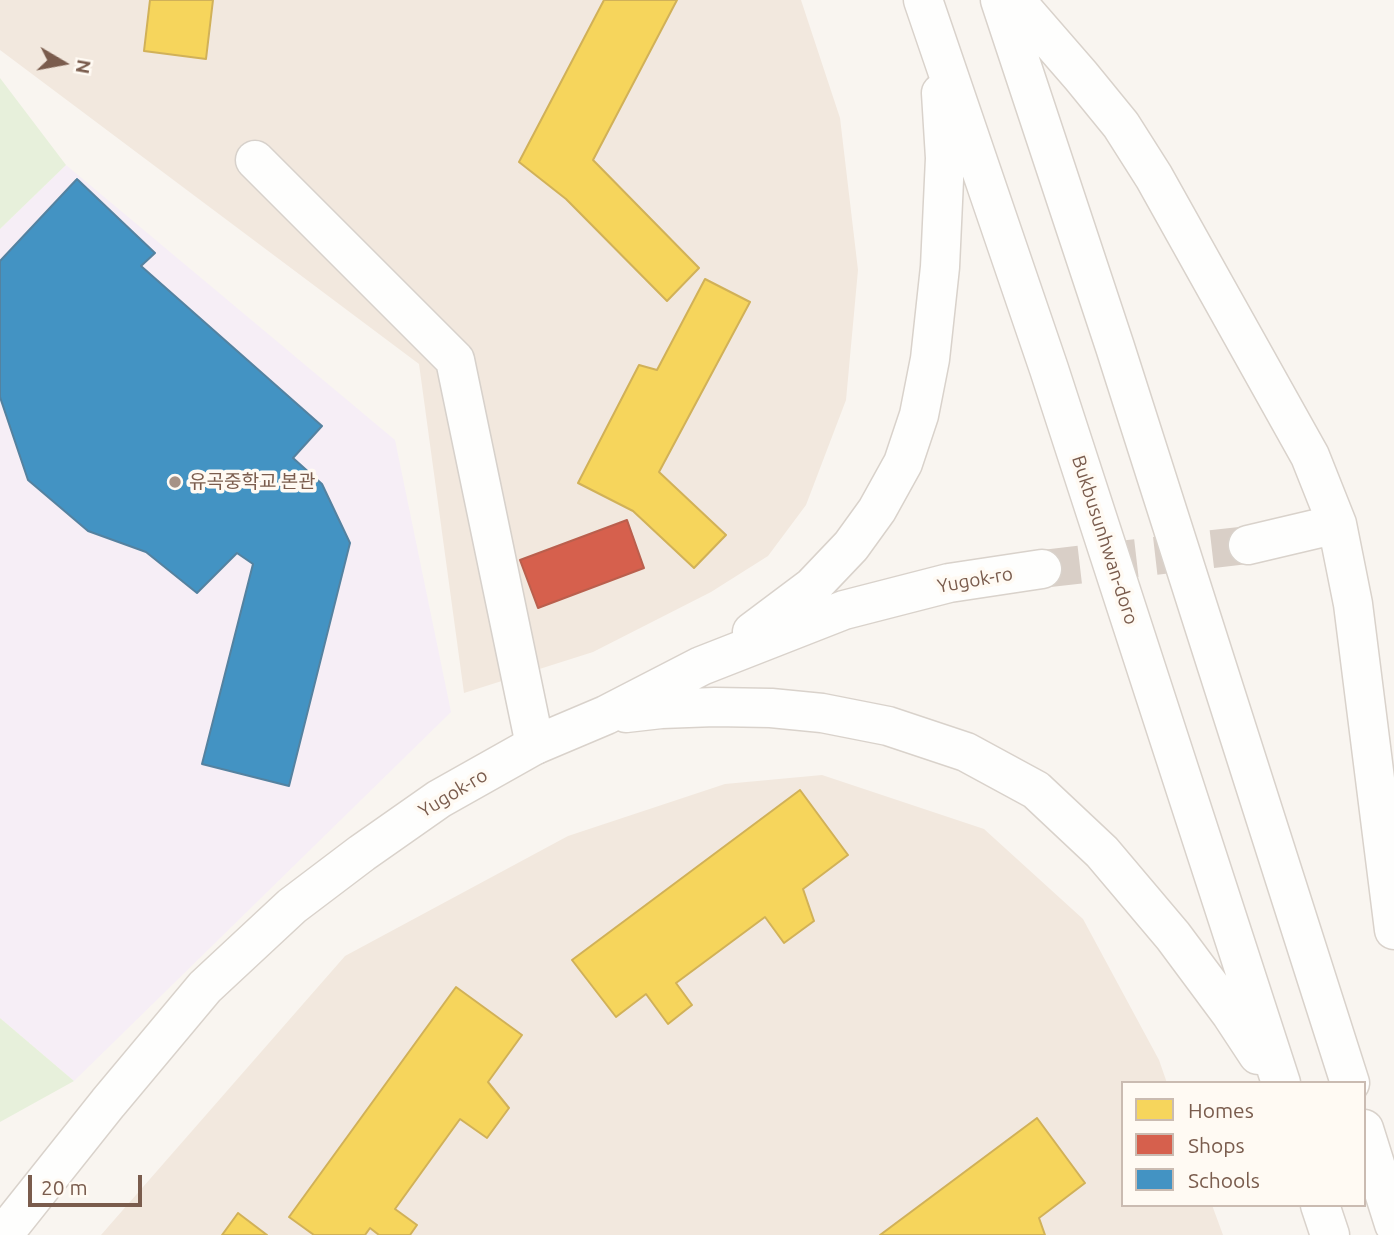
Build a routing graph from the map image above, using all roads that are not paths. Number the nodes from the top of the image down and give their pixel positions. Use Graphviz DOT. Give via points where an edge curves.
graph roads {
  1 [pos="923,0"];
  2 [pos="1000,0"];
  3 [pos="1015,0"];
  4 [pos="939,45"];
  5 [pos="255,160"];
  6 [pos="1337,524"];
  7 [pos="1248,545"];
  8 [pos="1042,569"];
  9 [pos="701,666"];
  10 [pos="606,715"];
  11 [pos="535,745"];
  12 [pos="1394,930"];
  13 [pos="1274,1081"];
  14 [pos="1280,1081"];
  15 [pos="1349,1081"];
  16 [pos="1366,1135"];
  17 [pos="1321,1207"];
  18 [pos="1394,1224"];
  19 [pos="3,1235"];
  20 [pos="1330,1235"];
  1 -- 4 [label="main road, Bukbusunhwan-doro"];
  2 -- 15 [label="main road"];
  3 -- 6 [label="main road" via="1121,125 1154,177 1310,456"];
  4 -- 9 [label="main road" via="945,158 940,267 930,359 903,463 858,537 812,587"];
  4 -- 14 [label="main road, Bukbusunhwan-doro" via="1054,382"];
  5 -- 11 [label="main road" via="455,360"];
  6 -- 7 [label="main road"];
  6 -- 12 [label="main road" via="1353,604"];
  8 -- 9 [label="main road, Yugok-ro" via="949,583 844,610"];
  9 -- 10 [label="main road, Yugok-ro"];
  10 -- 11 [label="main road, Yugok-ro"];
  10 -- 13 [label="main road" via="715,707 822,713 888,726 967,752 1036,790 1102,852 1223,1002"];
  11 -- 19 [label="main road, Yugok-ro" via="439,799 272,924 205,987"];
  16 -- 18 [label="main road"];
  17 -- 20 [label="main road"];
}
